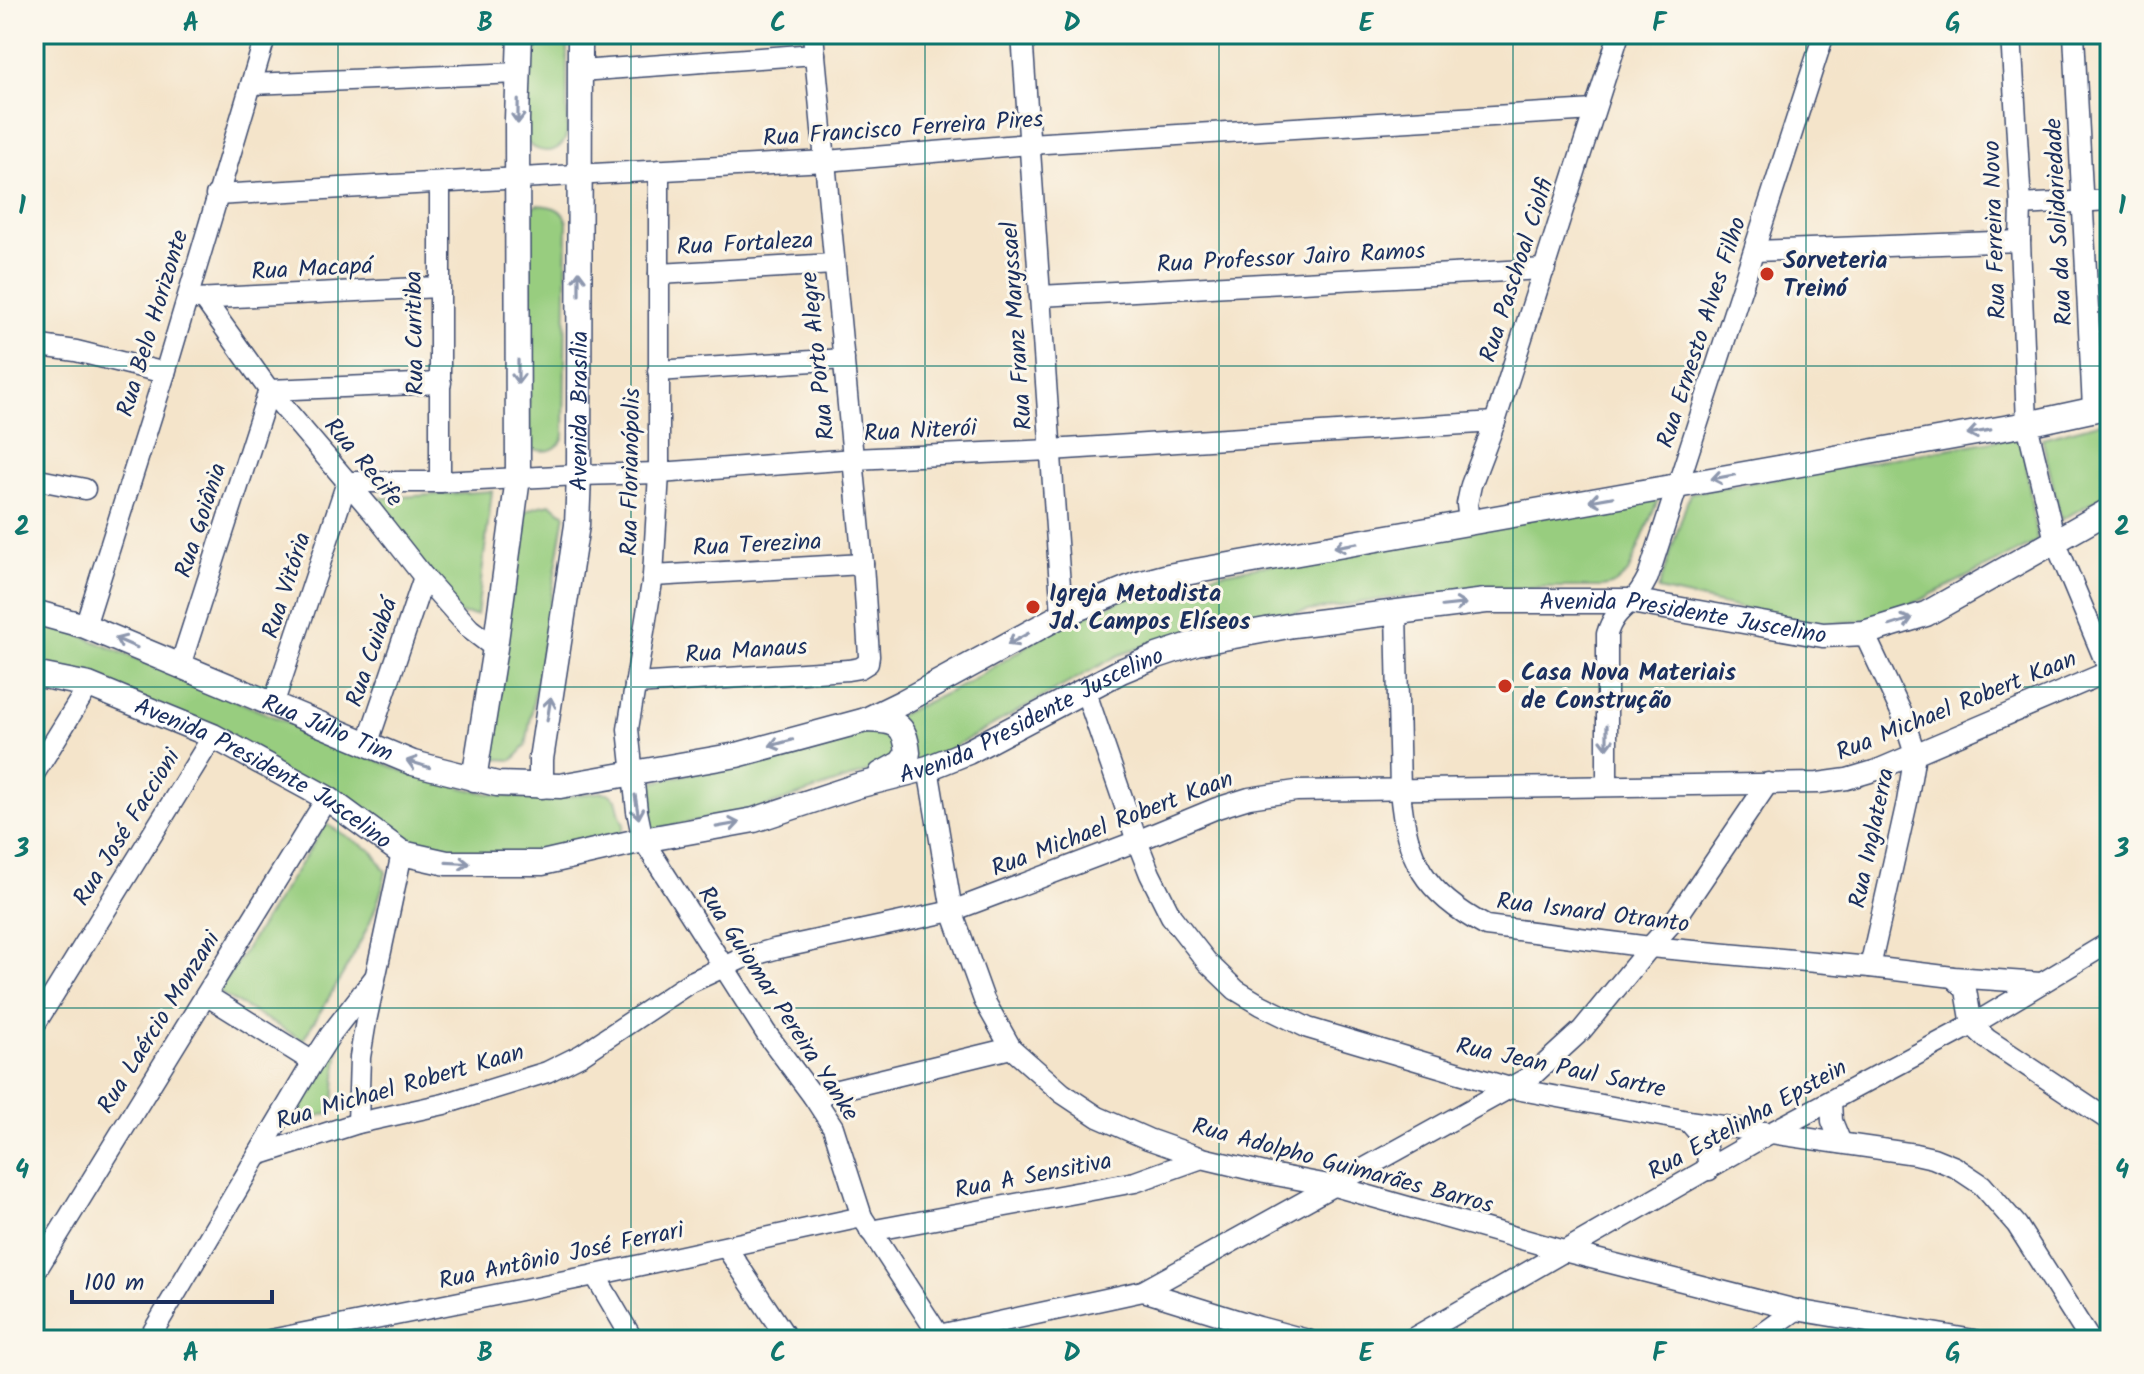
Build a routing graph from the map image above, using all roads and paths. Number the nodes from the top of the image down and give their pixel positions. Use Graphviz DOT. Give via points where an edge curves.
graph roads {
  1 [pos="266,34"];
  2 [pos="520,34"];
  3 [pos="580,34"];
  4 [pos="1022,34"];
  5 [pos="1619,34"];
  6 [pos="1824,34"];
  7 [pos="2011,34"];
  8 [pos="2074,34"];
  9 [pos="814,44"];
  10 [pos="580,71"];
  11 [pos="519,73"];
  12 [pos="252,84"];
  13 [pos="1594,110"];
  14 [pos="1029,144"];
  15 [pos="826,161"];
  16 [pos="659,170"];
  17 [pos="579,175"];
  18 [pos="517,178"];
  19 [pos="440,183"];
  20 [pos="216,195"];
  21 [pos="2110,200"];
  22 [pos="2083,201"];
  23 [pos="2021,205"];
  24 [pos="2020,241"];
  25 [pos="1755,251"];
  26 [pos="834,264"];
  27 [pos="1545,269"];
  28 [pos="659,274"];
  29 [pos="439,287"];
  30 [pos="1040,296"];
  31 [pos="196,299"];
  32 [pos="34,345"];
  33 [pos="844,359"];
  34 [pos="658,371"];
  35 [pos="165,373"];
  36 [pos="441,383"];
  37 [pos="269,390"];
  38 [pos="2101,407"];
  39 [pos="1495,422"];
  40 [pos="2027,424"];
  41 [pos="1050,450"];
  42 [pos="854,459"];
  43 [pos="659,473"];
  44 [pos="579,475"];
  45 [pos="518,478"];
  46 [pos="34,479"];
  47 [pos="347,482"];
  48 [pos="440,482"];
  49 [pos="1678,484"];
  50 [pos="85,489"];
  51 [pos="2110,510"];
  52 [pos="1469,523"];
  53 [pos="2055,541"];
  54 [pos="863,564"];
  55 [pos="653,576"];
  56 [pos="424,577"];
  57 [pos="1578,601"];
  58 [pos="1631,601"];
  59 [pos="1396,611"];
  60 [pos="34,612"];
  61 [pos="1062,615"];
  62 [pos="85,626"];
  63 [pos="1864,633"];
  64 [pos="1607,634"];
  65 [pos="495,648"];
  66 [pos="180,666"];
  67 [pos="860,668"];
  68 [pos="2110,672"];
  69 [pos="34,674"];
  70 [pos="635,684"];
  71 [pos="89,685"];
  72 [pos="1085,690"];
  73 [pos="273,705"];
  74 [pos="866,720"];
  75 [pos="213,736"];
  76 [pos="367,745"];
  77 [pos="1915,754"];
  78 [pos="928,768"];
  79 [pos="34,774"];
  80 [pos="632,774"];
  81 [pos="474,779"];
  82 [pos="1768,783"];
  83 [pos="1607,785"];
  84 [pos="541,786"];
  85 [pos="857,786"];
  86 [pos="1400,790"];
  87 [pos="327,798"];
  88 [pos="674,835"];
  89 [pos="643,840"];
  90 [pos="1137,841"];
  91 [pos="402,853"];
  92 [pos="659,867"];
  93 [pos="952,911"];
  94 [pos="2110,942"];
  95 [pos="1650,947"];
  96 [pos="724,967"];
  97 [pos="1870,967"];
  98 [pos="375,977"];
  99 [pos="1953,977"];
  100 [pos="2041,983"];
  101 [pos="206,995"];
  102 [pos="1972,1025"];
  103 [pos="34,1026"];
  104 [pos="331,1034"];
  105 [pos="1011,1048"];
  106 [pos="360,1057"];
  107 [pos="313,1062"];
  108 [pos="1510,1088"];
  109 [pos="813,1096"];
  110 [pos="1831,1101"];
  111 [pos="1688,1121"];
  112 [pos="2110,1121"];
  113 [pos="358,1123"];
  114 [pos="1770,1133"];
  115 [pos="1841,1143"];
  116 [pos="258,1155"];
  117 [pos="1202,1158"];
  118 [pos="1709,1170"];
  119 [pos="1334,1186"];
  120 [pos="866,1224"];
  121 [pos="726,1247"];
  122 [pos="1564,1251"];
  123 [pos="34,1274"];
  124 [pos="595,1275"];
  125 [pos="1143,1291"];
  126 [pos="1796,1310"];
  127 [pos="157,1337"];
  128 [pos="940,1338"];
  129 [pos="270,1340"];
  130 [pos="633,1340"];
  131 [pos="788,1340"];
  132 [pos="1308,1340"];
  133 [pos="1410,1340"];
  134 [pos="1754,1340"];
  135 [pos="1974,1340"];
  136 [pos="2090,1340"];
  1 -- 12 [label="street, Rua Belo Horizonte"];
  2 -- 11 [label="main road"];
  3 -- 10 [label="main road, Avenida Brasília"];
  4 -- 14 [label="street, Rua Franz Maryssael"];
  5 -- 13 [label="street, Rua Paschoal Ciolfi"];
  6 -- 25 [label="street, Rua Ernesto Alves Filho"];
  7 -- 23 [label="street, Rua Ferreira Novo"];
  8 -- 22 [label="street, Rua da Solidariedade"];
  9 -- 10 [label="street"];
  9 -- 15 [label="street, Rua Porto Alegre"];
  10 -- 17 [label="main road, Avenida Brasília"];
  11 -- 12 [label="street"];
  11 -- 18 [label="main road, one-way"];
  12 -- 20 [label="street, Rua Belo Horizonte"];
  13 -- 14 [label="street, Rua Francisco Ferreira Pires"];
  13 -- 27 [label="street, Rua Paschoal Ciolfi"];
  14 -- 15 [label="street, Rua Francisco Ferreira Pires"];
  14 -- 30 [label="street, Rua Franz Maryssael"];
  15 -- 16 [label="street, Rua Francisco Ferreira Pires"];
  15 -- 26 [label="street, Rua Porto Alegre"];
  16 -- 17 [label="street, Rua Francisco Ferreira Pires"];
  16 -- 28 [label="street, Rua Florianópolis"];
  17 -- 18 [label="street, Rua Francisco Ferreira Pires"];
  44 -- 17 [label="main road, Avenida Brasília, one-way"];
  18 -- 19 [label="street, Rua Francisco Ferreira Pires"];
  18 -- 45 [label="main road, one-way"];
  19 -- 20 [label="street, Rua Francisco Ferreira Pires"];
  19 -- 29 [label="street, Rua Curitiba"];
  20 -- 31 [label="street, Rua Belo Horizonte"];
  21 -- 22 [label="street"];
  22 -- 23 [label="street"];
  22 -- 38 [label="street, Rua da Solidariedade"];
  23 -- 24 [label="street, Rua Ferreira Novo"];
  24 -- 25 [label="street"];
  24 -- 40 [label="street, Rua Ferreira Novo"];
  25 -- 49 [label="street, Rua Ernesto Alves Filho"];
  26 -- 28 [label="street, Rua Fortaleza"];
  26 -- 33 [label="street, Rua Porto Alegre"];
  27 -- 30 [label="street, Rua Professor Jairo Ramos"];
  27 -- 39 [label="street, Rua Paschoal Ciolfi"];
  28 -- 34 [label="street, Rua Florianópolis"];
  29 -- 31 [label="street, Rua Macapá"];
  29 -- 36 [label="street, Rua Curitiba"];
  30 -- 41 [label="street, Rua Franz Maryssael"];
  31 -- 35 [label="street, Rua Belo Horizonte"];
  31 -- 37 [label="street, Rua Recife"];
  32 -- 35 [label="street"];
  33 -- 34 [label="street"];
  33 -- 42 [label="street, Rua Porto Alegre"];
  34 -- 43 [label="street, Rua Florianópolis"];
  35 -- 62 [label="street, Rua Belo Horizonte"];
  36 -- 37 [label="street"];
  36 -- 48 [label="street, Rua Curitiba"];
  37 -- 47 [label="street, Rua Recife"];
  37 -- 66 [label="street, Rua Goiânia"];
  38 -- 40 [label="main road"];
  39 -- 41 [label="street, Rua Niterói"];
  39 -- 52 [label="street, Rua Paschoal Ciolfi" via="1471,485"];
  40 -- 49 [label="main road, one-way"];
  40 -- 53 [label="street"];
  41 -- 42 [label="street, Rua Niterói"];
  41 -- 61 [label="street, Rua Franz Maryssael"];
  42 -- 43 [label="street, Rua Niterói"];
  42 -- 54 [label="street, Rua Porto Alegre"];
  43 -- 44 [label="street, Rua Niterói"];
  43 -- 55 [label="street, Rua Florianópolis"];
  44 -- 45 [label="street, Rua Niterói"];
  84 -- 44 [label="main road, Avenida Brasília, one-way" via="577,525"];
  45 -- 48 [label="street, Rua Niterói"];
  45 -- 65 [label="main road"];
  46 -- 50 [label="street"];
  47 -- 48 [label="street, Rua Niterói"];
  47 -- 56 [label="street, Rua Recife"];
  47 -- 73 [label="street, Rua Vitória"];
  49 -- 52 [label="main road, one-way"];
  49 -- 58 [label="street, Rua Ernesto Alves Filho" via="1648,577"];
  51 -- 53 [label="main road, Avenida Presidente Juscelino"];
  52 -- 61 [label="main road, one-way" via="1168,576"];
  63 -- 53 [label="main road, Avenida Presidente Juscelino, one-way" via="1926,614"];
  53 -- 68 [label="street"];
  54 -- 55 [label="street, Rua Terezina"];
  54 -- 67 [label="street, Rua Porto Alegre" via="869,656"];
  55 -- 70 [label="street, Rua Florianópolis"];
  56 -- 65 [label="street, Rua Recife" via="470,629"];
  56 -- 76 [label="street, Rua Cuiabá"];
  57 -- 58 [label="main road, Avenida Presidente Juscelino"];
  59 -- 57 [label="main road, Avenida Presidente Juscelino, one-way" via="1486,601"];
  57 -- 64 [label="street" via="1593,611"];
  58 -- 63 [label="main road, Avenida Presidente Juscelino" via="1823,635"];
  58 -- 64 [label="street, Rua Ernesto Alves Filho" via="1613,618"];
  59 -- 72 [label="main road, Avenida Presidente Juscelino" via="1196,643"];
  59 -- 86 [label="street, Rua Isnard Otranto"];
  60 -- 62 [label="main road, Rua Júlio Tim"];
  61 -- 74 [label="main road, one-way"];
  66 -- 62 [label="main road, Rua Júlio Tim, one-way"];
  63 -- 77 [label="street, Rua Inglaterra"];
  64 -- 83 [label="street, one-way"];
  65 -- 81 [label="main road"];
  66 -- 73 [label="main road, Rua Júlio Tim"];
  67 -- 70 [label="street, Rua Manaus"];
  68 -- 77 [label="street, Rua Michael Robert Kaan"];
  69 -- 71 [label="main road, Avenida Presidente Juscelino"];
  70 -- 80 [label="street, Rua Florianópolis" via="628,729"];
  71 -- 75 [label="main road, Avenida Presidente Juscelino"];
  71 -- 79 [label="street"];
  72 -- 78 [label="main road, Avenida Presidente Juscelino"];
  72 -- 90 [label="street, Rua Jean Paul Sartre"];
  73 -- 76 [label="main road, Rua Júlio Tim"];
  74 -- 80 [label="main road, one-way" via="737,755"];
  74 -- 85 [label="main road" via="899,726 908,753 901,763"];
  75 -- 87 [label="main road, Avenida Presidente Juscelino"];
  75 -- 103 [label="street, Rua José Faccioni"];
  81 -- 76 [label="main road, Rua Júlio Tim, one-way"];
  77 -- 82 [label="street, Rua Michael Robert Kaan" via="1847,779"];
  77 -- 97 [label="street, Rua Inglaterra"];
  78 -- 85 [label="main road, Avenida Presidente Juscelino"];
  78 -- 93 [label="street, Rua Adolpho Guimarães Barros"];
  80 -- 84 [label="main road, Rua Júlio Tim"];
  80 -- 89 [label="street, Rua Guiomar Pereira Yanke, one-way"];
  81 -- 84 [label="main road, Rua Júlio Tim"];
  82 -- 83 [label="street, Rua Michael Robert Kaan"];
  82 -- 95 [label="street" via="1677,917"];
  83 -- 86 [label="street, Rua Michael Robert Kaan"];
  88 -- 85 [label="main road, Avenida Presidente Juscelino, one-way" via="754,820"];
  86 -- 90 [label="street, Rua Michael Robert Kaan" via="1296,791 1249,798"];
  86 -- 95 [label="street, Rua Isnard Otranto" via="1402,819 1416,864 1464,914 1486,926"];
  87 -- 91 [label="main road, Avenida Presidente Juscelino"];
  87 -- 101 [label="street, Rua Laércio Monzani"];
  88 -- 89 [label="main road, Avenida Presidente Juscelino"];
  88 -- 92 [label="street" via="664,844"];
  91 -- 89 [label="main road, Avenida Presidente Juscelino, one-way" via="447,863 542,863"];
  89 -- 92 [label="street, Rua Guiomar Pereira Yanke"];
  90 -- 93 [label="street, Rua Michael Robert Kaan"];
  90 -- 108 [label="street, Rua Jean Paul Sartre" via="1171,916 1236,990 1308,1028"];
  91 -- 98 [label="street"];
  92 -- 96 [label="street, Rua Guiomar Pereira Yanke"];
  93 -- 96 [label="street, Rua Michael Robert Kaan" via="775,949"];
  93 -- 105 [label="street, Rua Adolpho Guimarães Barros" via="984,1000"];
  94 -- 100 [label="street, Rua Estelinha Epstein"];
  95 -- 97 [label="street, Rua Isnard Otranto"];
  95 -- 108 [label="street" via="1582,1030 1540,1070"];
  96 -- 109 [label="street, Rua Guiomar Pereira Yanke"];
  96 -- 113 [label="street, Rua Michael Robert Kaan" via="689,983 547,1072"];
  97 -- 99 [label="street, Rua Isnard Otranto"];
  98 -- 104 [label="street"];
  98 -- 106 [label="street"];
  99 -- 100 [label="street, Rua Isnard Otranto"];
  99 -- 102 [label="street" via="1966,990"];
  100 -- 102 [label="street, Rua Estelinha Epstein"];
  101 -- 107 [label="street"];
  101 -- 123 [label="street, Rua Laércio Monzani"];
  102 -- 110 [label="street, Rua Estelinha Epstein"];
  102 -- 112 [label="street"];
  104 -- 106 [label="street"];
  104 -- 107 [label="street"];
  105 -- 109 [label="street"];
  105 -- 117 [label="street, Rua Adolpho Guimarães Barros" via="1098,1117"];
  106 -- 113 [label="street"];
  107 -- 116 [label="street"];
  108 -- 111 [label="street, Rua Jean Paul Sartre"];
  108 -- 119 [label="street"];
  109 -- 120 [label="street, Rua Guiomar Pereira Yanke" via="833,1127"];
  110 -- 114 [label="street, Rua Estelinha Epstein"];
  110 -- 115 [label="street"];
  111 -- 114 [label="street, Rua Jean Paul Sartre"];
  111 -- 118 [label="street" via="1705,1140"];
  113 -- 116 [label="street, Rua Michael Robert Kaan"];
  114 -- 115 [label="street, Rua Jean Paul Sartre"];
  114 -- 118 [label="street, Rua Estelinha Epstein"];
  115 -- 136 [label="street, Rua Jean Paul Sartre" via="1933,1158 1982,1185 2017,1225"];
  116 -- 127 [label="street"];
  117 -- 119 [label="street, Rua Adolpho Guimarães Barros"];
  117 -- 120 [label="street, Rua A Sensitiva" via="1135,1182"];
  118 -- 122 [label="street, Rua Estelinha Epstein"];
  119 -- 122 [label="street, Rua Adolpho Guimarães Barros"];
  119 -- 125 [label="street"];
  120 -- 121 [label="street, Rua Antônio José Ferrari"];
  120 -- 128 [label="street, Rua Guiomar Pereira Yanke"];
  121 -- 124 [label="street, Rua Antônio José Ferrari"];
  121 -- 131 [label="street"];
  122 -- 126 [label="street, Rua Adolpho Guimarães Barros"];
  122 -- 133 [label="street, Rua Estelinha Epstein"];
  124 -- 129 [label="street, Rua Antônio José Ferrari"];
  124 -- 130 [label="street"];
  125 -- 128 [label="street"];
  125 -- 132 [label="street"];
  126 -- 134 [label="street"];
  126 -- 135 [label="street, Rua Adolpho Guimarães Barros"];
}
